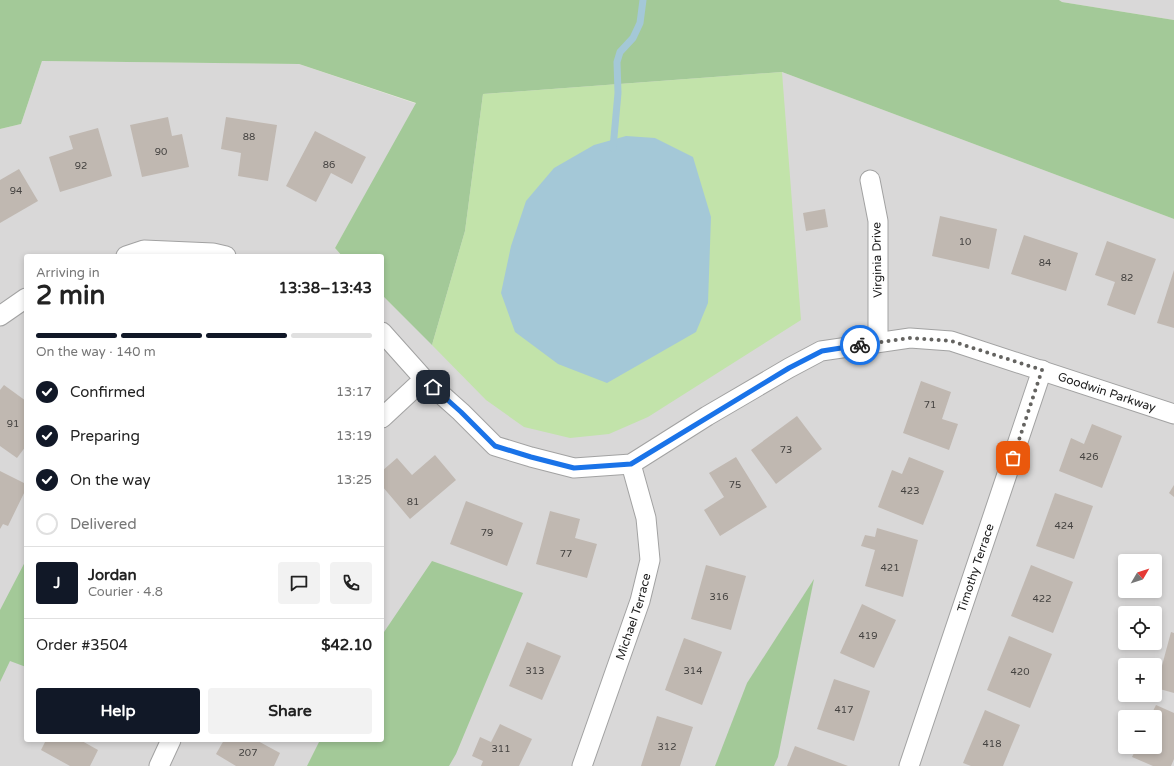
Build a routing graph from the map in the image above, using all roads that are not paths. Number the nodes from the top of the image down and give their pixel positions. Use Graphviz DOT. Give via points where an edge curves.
graph roads {
  1 [pos="870,180"];
  2 [pos="132,254"];
  3 [pos="217,254"];
  4 [pos="24,299"];
  5 [pos="0,316"];
  6 [pos="384,334"];
  7 [pos="878,342"];
  8 [pos="1042,370"];
  9 [pos="424,379"];
  10 [pos="1174,414"];
  11 [pos="384,416"];
  12 [pos="631,464"];
  13 [pos="170,742"];
  14 [pos="159,766"];
  15 [pos="582,766"];
  16 [pos="909,766"];
  1 -- 7 [label="street, Virginia Drive" via="878,221"];
  2 -- 3 [label="street" via="144,250"];
  4 -- 5 [label="street"];
  6 -- 9 [label="street, Goodwin Parkway"];
  7 -- 8 [label="street, Goodwin Parkway" via="910,338 951,341"];
  7 -- 12 [label="street, Goodwin Parkway" via="822,351 714,412"];
  8 -- 10 [label="street, Goodwin Parkway"];
  8 -- 16 [label="street, Timothy Terrace"];
  9 -- 11 [label="street"];
  9 -- 12 [label="street, Goodwin Parkway" via="495,446 574,468"];
  12 -- 15 [label="street, Michael Terrace" via="646,518 650,560 640,601"];
  13 -- 14 [label="street"];
}
